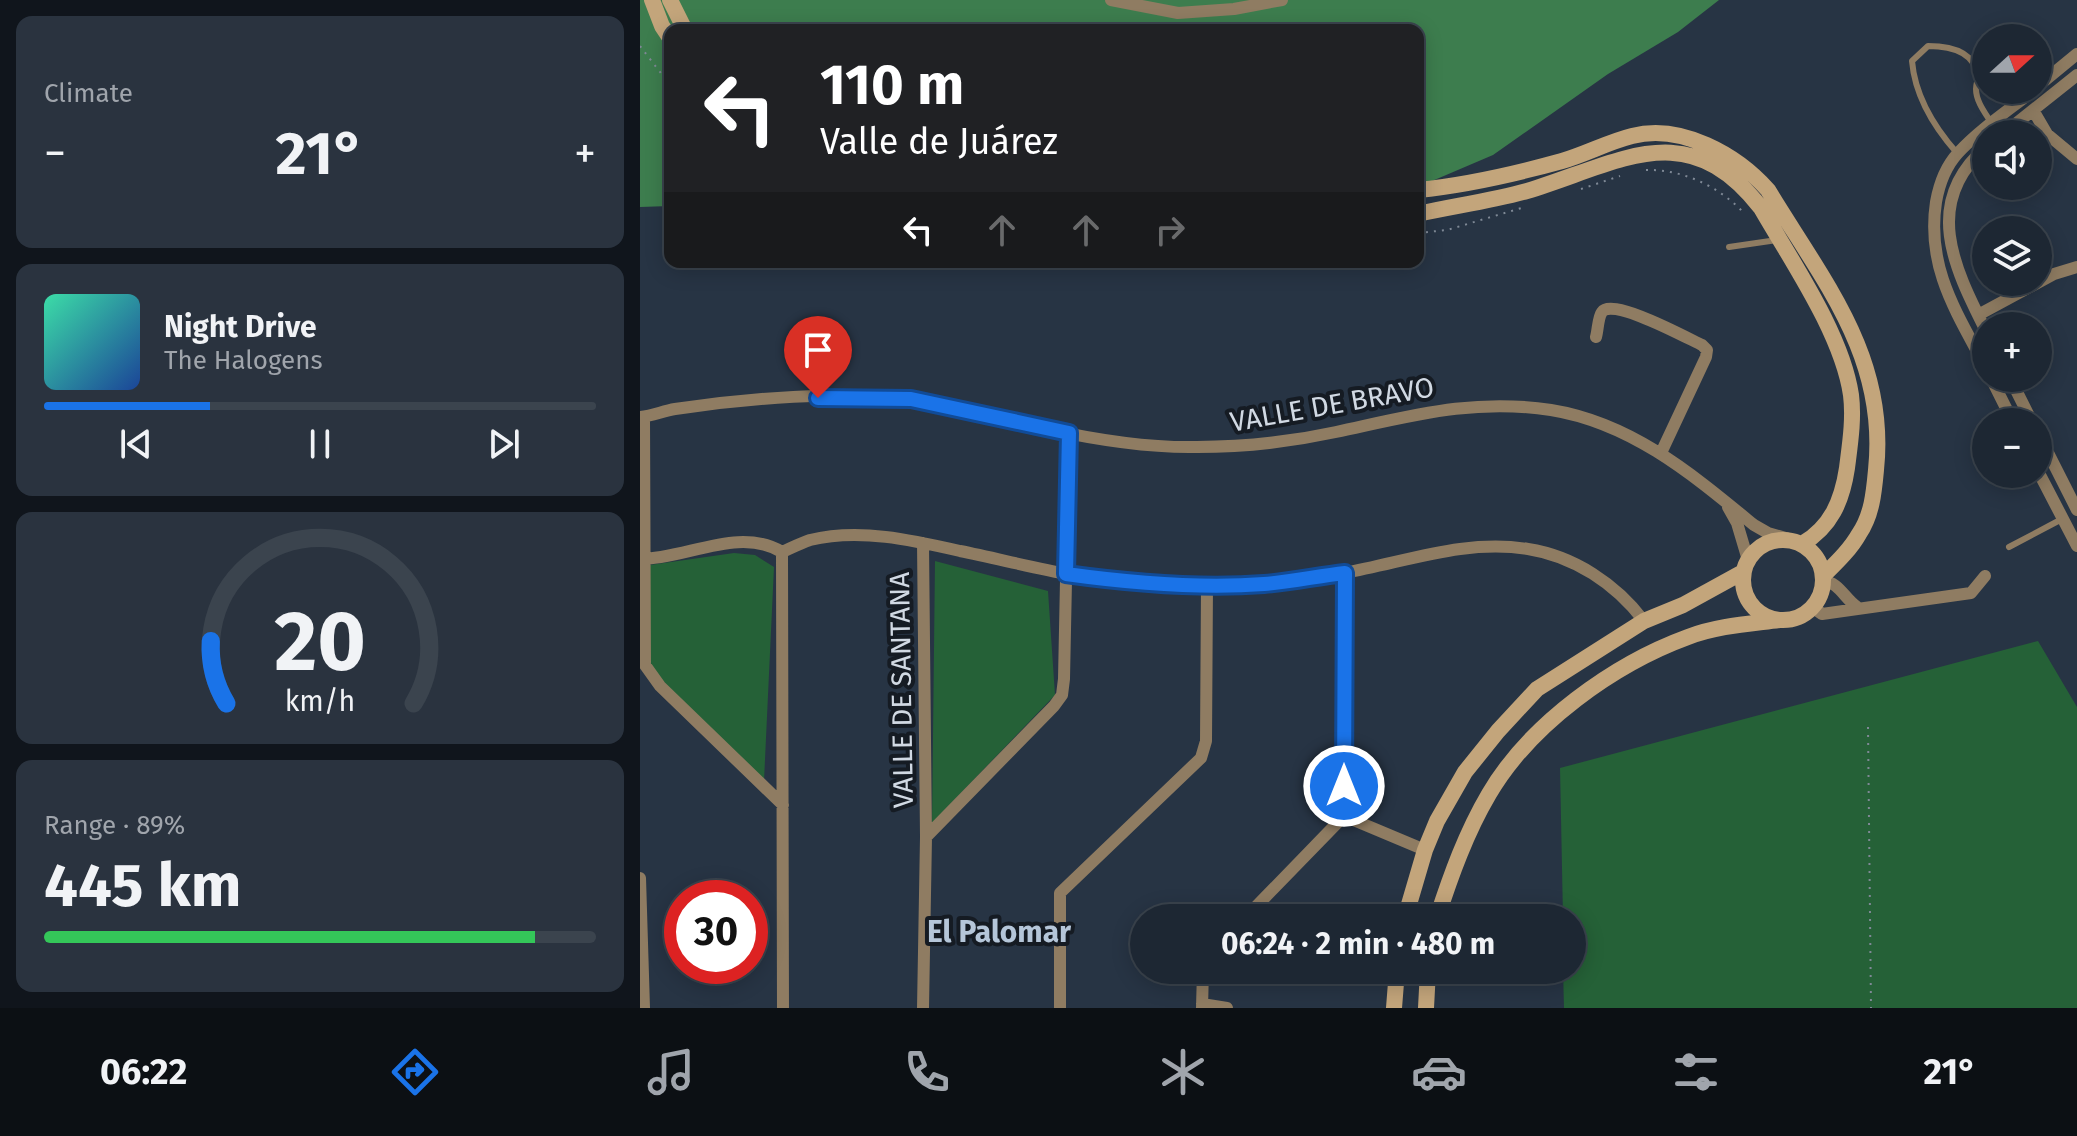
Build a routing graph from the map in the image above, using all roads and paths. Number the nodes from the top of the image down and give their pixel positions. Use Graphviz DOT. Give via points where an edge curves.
graph roads {
  1 [pos="652,0"];
  2 [pos="670,0"];
  3 [pos="1111,0"];
  4 [pos="1282,0"];
  5 [pos="682,24"];
  6 [pos="664,29"];
  7 [pos="640,46"];
  8 [pos="2077,54"];
  9 [pos="2052,75"];
  10 [pos="2077,75"];
  11 [pos="664,77"];
  12 [pos="2016,104"];
  13 [pos="2033,110"];
  14 [pos="1990,120"];
  15 [pos="1997,120"];
  16 [pos="2020,120"];
  17 [pos="1972,141"];
  18 [pos="1957,153"];
  19 [pos="2077,159"];
  20 [pos="1972,164"];
  21 [pos="1636,171"];
  22 [pos="1572,175"];
  23 [pos="1622,175"];
  24 [pos="1424,189"];
  25 [pos="1536,204"];
  26 [pos="1424,213"];
  27 [pos="1752,220"];
  28 [pos="1424,232"];
  29 [pos="1787,236"];
  30 [pos="1729,247"];
  31 [pos="2077,267"];
  32 [pos="1977,312"];
  33 [pos="1984,312"];
  34 [pos="1596,337"];
  35 [pos="1972,341"];
  36 [pos="1998,392"];
  37 [pos="2017,392"];
  38 [pos="2021,400"];
  39 [pos="2006,408"];
  40 [pos="2025,408"];
  41 [pos="642,417"];
  42 [pos="1069,433"];
  43 [pos="1661,453"];
  44 [pos="2052,461"];
  45 [pos="2046,488"];
  46 [pos="1725,501"];
  47 [pos="2077,510"];
  48 [pos="2062,519"];
  49 [pos="1796,542"];
  50 [pos="923,543"];
  51 [pos="2077,546"];
  52 [pos="2009,547"];
  53 [pos="782,552"];
  54 [pos="643,559"];
  55 [pos="1745,566"];
  56 [pos="1345,573"];
  57 [pos="1066,574"];
  58 [pos="1985,576"];
  59 [pos="1823,578"];
  60 [pos="1207,585"];
  61 [pos="1812,607"];
  62 [pos="1857,607"];
  63 [pos="1779,620"];
  64 [pos="1644,621"];
  65 [pos="1868,727"];
  66 [pos="783,805"];
  67 [pos="1344,816"];
  68 [pos="926,837"];
  69 [pos="1425,850"];
  70 [pos="640,878"];
  71 [pos="1259,904"];
  72 [pos="1409,904"];
  73 [pos="1441,904"];
  74 [pos="1203,984"];
  75 [pos="1396,984"];
  76 [pos="1427,984"];
  77 [pos="1202,1006"];
  78 [pos="644,1008"];
  79 [pos="783,1008"];
  80 [pos="923,1008"];
  81 [pos="1060,1008"];
  82 [pos="1227,1008"];
  83 [pos="1394,1008"];
  84 [pos="1426,1008"];
  85 [pos="1871,1008"];
  1 -- 6 [label="street"];
  2 -- 5 [label="street"];
  3 -- 4 [label="street" via="1178,13"];
  7 -- 11 [label="path"];
  8 -- 9 [label="street"];
  10 -- 13 [label="street"];
  12 -- 15 [label="street"];
  13 -- 16 [label="street"];
  13 -- 19 [label="street" via="2047,134"];
  14 -- 18 [label="lane" via="1980,104 1973,61 1962,51 1928,46 1912,61 1914,84"];
  17 -- 18 [label="street"];
  18 -- 35 [label="street" via="1938,195 1933,238 1944,286"];
  20 -- 32 [label="street" via="1952,199 1948,229 1952,255"];
  21 -- 27 [label="path" via="1669,169 1731,200"];
  22 -- 23 [label="path"];
  22 -- 24 [label="street"];
  22 -- 26 [label="street"];
  22 -- 29 [label="street" via="1641,153 1689,155 1710,161 1748,190"];
  25 -- 28 [label="path"];
  29 -- 30 [label="lane"];
  29 -- 49 [label="street" via="1847,373 1851,397 1850,449 1837,508 1818,535"];
  29 -- 59 [label="street" via="1862,351 1879,435 1867,520"];
  31 -- 33 [label="street"];
  34 -- 43 [label="street" via="1601,313 1614,307 1707,350"];
  36 -- 39 [label="street"];
  37 -- 38 [label="street"];
  38 -- 39 [label="street"];
  38 -- 40 [label="street"];
  41 -- 42 [label="street, VALLE DE BRAVO" via="752,401 898,398"];
  41 -- 54 [label="street"];
  42 -- 43 [label="street, VALLE DE BRAVO" via="1143,445 1236,447 1437,410 1505,406 1576,416"];
  42 -- 57 [label="street, VALLE DE SANTANA"];
  43 -- 46 [label="street, VALLE DE BRAVO"];
  44 -- 47 [label="street"];
  45 -- 48 [label="street"];
  46 -- 49 [label="street, VALLE DE BRAVO" via="1754,525"];
  46 -- 55 [label="street, VALLE DE BRAVO" via="1737,523"];
  48 -- 51 [label="street"];
  48 -- 52 [label="lane"];
  49 -- 55 [label="street" via="1773,540 1758,547"];
  49 -- 59 [label="street" via="1813,552"];
  50 -- 53 [label="street" via="851,535 810,540"];
  50 -- 57 [label="street"];
  50 -- 68 [label="street, VALLE DE SANTANA"];
  53 -- 54 [label="street" via="764,543 734,543"];
  53 -- 66 [label="street"];
  54 -- 66 [label="street" via="645,665 660,686"];
  55 -- 63 [label="street" via="1747,598 1755,609"];
  55 -- 64 [label="street" via="1683,605"];
  56 -- 60 [label="street" via="1265,584"];
  56 -- 64 [label="street" via="1453,548 1533,549 1595,575"];
  56 -- 67 [label="street"];
  57 -- 60 [label="street"];
  57 -- 68 [label="street, VALLE DE SANTANA" via="1062,695"];
  58 -- 62 [label="street" via="1971,593"];
  59 -- 61 [label="street"];
  59 -- 62 [label="street"];
  60 -- 81 [label="street" via="1206,741 1201,758 1060,893"];
  61 -- 62 [label="street" via="1822,614"];
  61 -- 63 [label="street" via="1793,619"];
  63 -- 73 [label="street" via="1726,627 1649,654 1599,682 1559,714 1490,791"];
  64 -- 69 [label="street" via="1537,689 1465,772"];
  65 -- 85 [label="path"];
  66 -- 79 [label="street"];
  67 -- 69 [label="street"];
  67 -- 71 [label="street"];
  68 -- 80 [label="street, VALLE DE SANTANA"];
  69 -- 72 [label="street"];
  70 -- 78 [label="street"];
  74 -- 77 [label="street"];
  75 -- 83 [label="street"];
  76 -- 84 [label="street"];
  77 -- 82 [label="street"];
}
